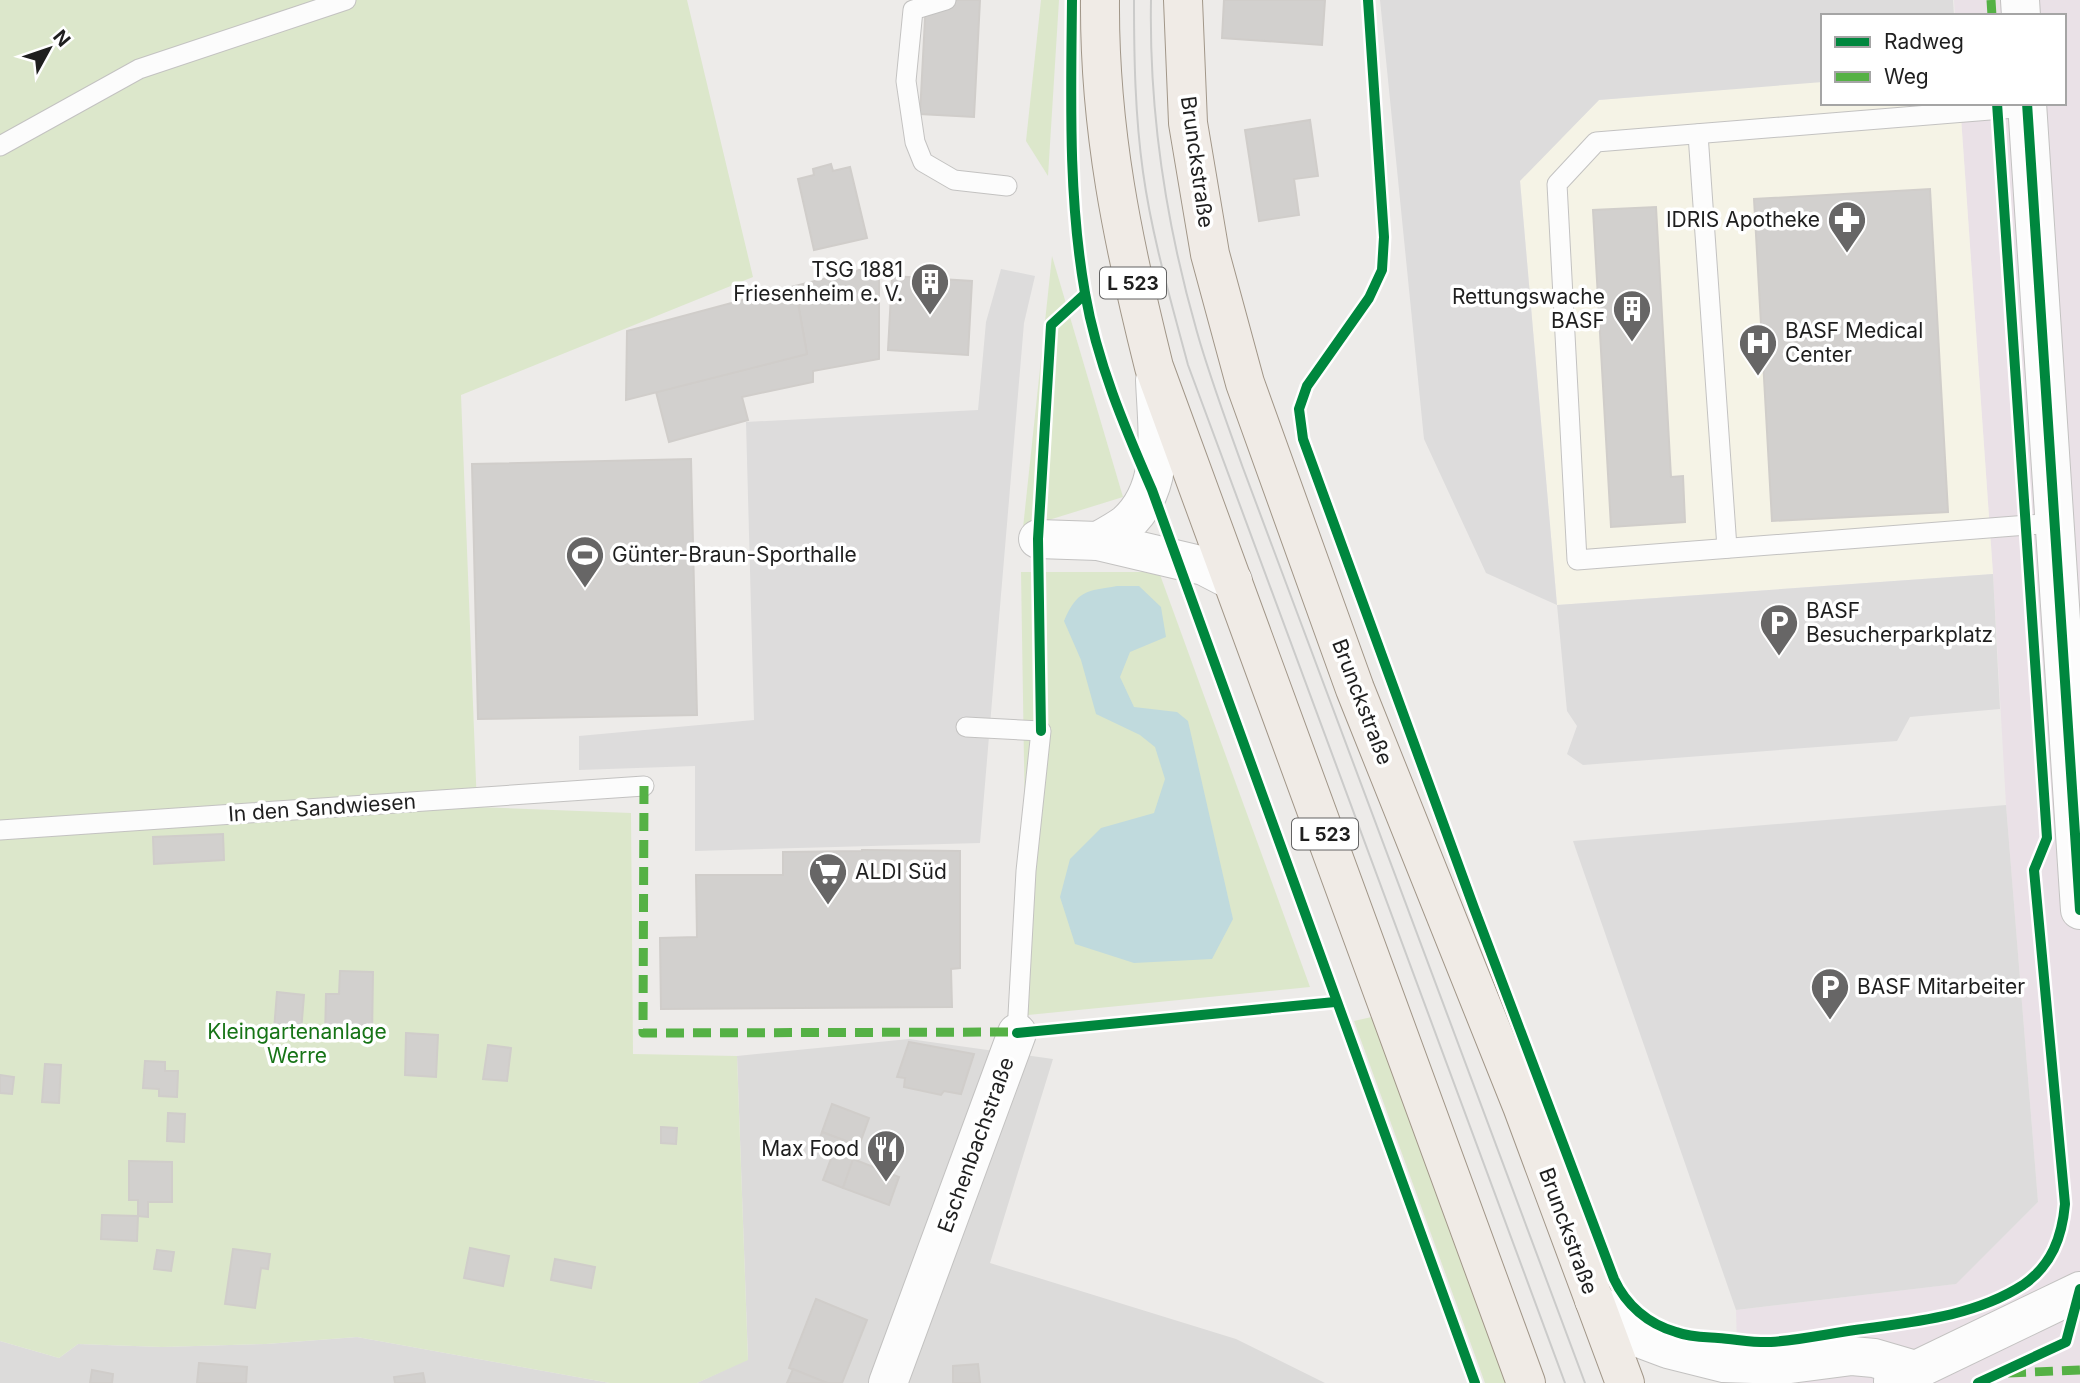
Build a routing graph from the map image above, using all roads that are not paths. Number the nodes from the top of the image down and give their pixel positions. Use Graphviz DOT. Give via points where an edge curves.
graph roads {
  1 [pos="346,0"];
  2 [pos="946,0"];
  3 [pos="1100,0"];
  4 [pos="1184,0"];
  5 [pos="2027,105"];
  6 [pos="1698,134"];
  7 [pos="0,146"];
  8 [pos="1007,186"];
  9 [pos="1154,367"];
  10 [pos="2054,523"];
  11 [pos="1038,539"];
  12 [pos="1098,541"];
  13 [pos="1727,548"];
  14 [pos="1233,581"];
  15 [pos="2071,654"];
  16 [pos="966,727"];
  17 [pos="644,786"];
  18 [pos="0,830"];
  19 [pos="2080,910"];
  20 [pos="1017,1033"];
  21 [pos="2080,1291"];
  22 [pos="1594,1300"];
  23 [pos="1901,1379"];
  24 [pos="888,1383"];
  25 [pos="1526,1383"];
  26 [pos="1625,1383"];
  1 -- 7 [label="lane" via="139,69"];
  2 -- 8 [label="lane" via="913,10 906,81 915,142 923,162 954,180"];
  3 -- 9 [label="main road, L 523" via="1104,116 1115,198"];
  4 -- 22 [label="main road, Brunckstraße" via="1188,123 1210,254 1245,383 1355,689 1522,1106"];
  5 -- 6 [label="lane"];
  5 -- 10 [label="street"];
  6 -- 13 [label="lane"];
  6 -- 13 [label="lane" via="1596,142 1557,184 1577,559"];
  9 -- 12 [label="street" via="1158,446 1152,490 1127,523"];
  9 -- 14 [label="main road, L 523"];
  10 -- 13 [label="lane"];
  10 -- 15 [label="street"];
  11 -- 12 [label="street"];
  12 -- 14 [label="street" via="1204,566"];
  14 -- 25 [label="main road, L 523"];
  15 -- 19 [label="street"];
  16 -- 20 [label="lane, Eschenbachstraße" via="1041,731 1026,871"];
  17 -- 18 [label="lane, In den Sandwiesen"];
  20 -- 24 [label="street, Eschenbachstraße"];
  21 -- 23 [label="street"];
  22 -- 23 [label="street" via="1636,1337 1668,1349 1744,1365 1874,1358"];
  22 -- 26 [label="main road, Brunckstraße"];
}
